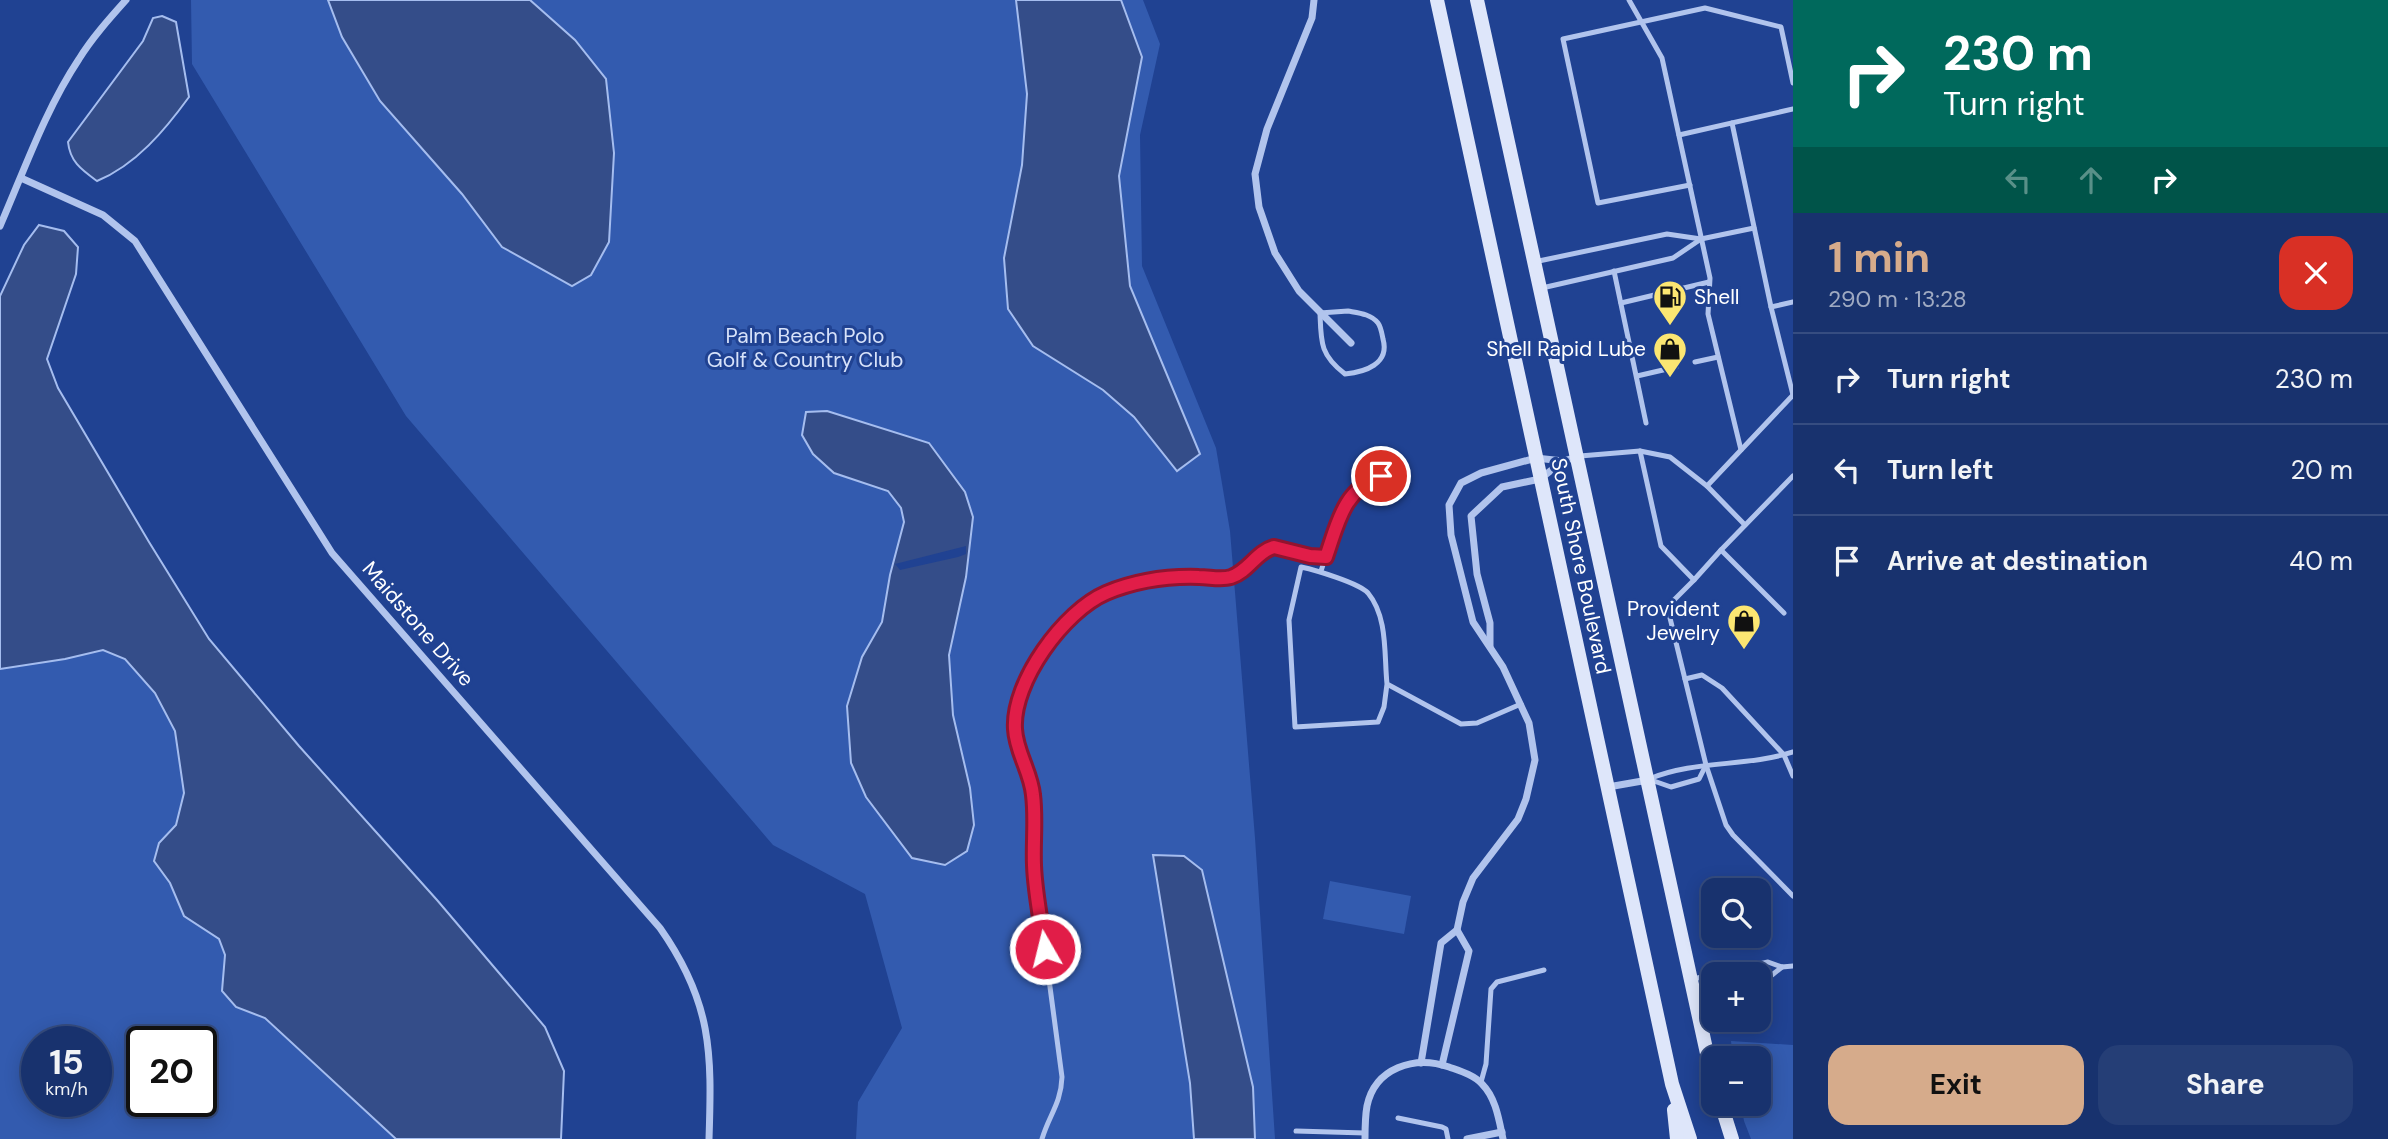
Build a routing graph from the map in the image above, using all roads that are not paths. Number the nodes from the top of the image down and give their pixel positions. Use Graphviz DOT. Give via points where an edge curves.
graph roads {
  1 [pos="126,0"];
  2 [pos="1314,0"];
  3 [pos="1437,0"];
  4 [pos="1477,0"];
  5 [pos="1629,0"];
  6 [pos="1642,23"];
  7 [pos="1793,83"];
  8 [pos="1793,109"];
  9 [pos="1732,123"];
  10 [pos="1679,135"];
  11 [pos="21,178"];
  12 [pos="1690,185"];
  13 [pos="0,226"];
  14 [pos="1754,228"];
  15 [pos="1701,239"];
  16 [pos="1534,262"];
  17 [pos="1614,271"];
  18 [pos="1709,282"];
  19 [pos="1538,288"];
  20 [pos="1793,302"];
  21 [pos="1621,303"];
  22 [pos="1771,307"];
  23 [pos="1320,313"];
  24 [pos="1351,344"];
  25 [pos="1718,357"];
  26 [pos="1695,362"];
  27 [pos="1676,367"];
  28 [pos="1637,376"];
  29 [pos="1793,395"];
  30 [pos="1646,423"];
  31 [pos="1741,450"];
  32 [pos="1640,451"];
  33 [pos="1535,457"];
  34 [pos="1570,459"];
  35 [pos="1395,471"];
  36 [pos="1793,476"];
  37 [pos="1541,480"];
  38 [pos="1707,486"];
  39 [pos="1745,525"];
  40 [pos="1721,550"];
  41 [pos="1326,557"];
  42 [pos="1321,571"];
  43 [pos="1694,580"];
  44 [pos="1784,612"];
  45 [pos="1490,647"];
  46 [pos="1685,680"];
  47 [pos="1387,684"];
  48 [pos="1521,704"];
  49 [pos="1793,752"];
  50 [pos="1784,755"];
  51 [pos="1706,765"];
  52 [pos="1793,776"];
  53 [pos="1648,779"];
  54 [pos="1608,788"];
  55 [pos="1793,896"];
  56 [pos="1457,930"];
  57 [pos="1793,966"];
  58 [pos="1782,967"];
  59 [pos="1544,970"];
  60 [pos="1771,975"];
  61 [pos="1691,986"];
  62 [pos="1701,987"];
  63 [pos="1705,1046"];
  64 [pos="1421,1063"];
  65 [pos="1443,1065"];
  66 [pos="1482,1082"];
  67 [pos="1672,1084"];
  68 [pos="1725,1116"];
  69 [pos="1398,1118"];
  70 [pos="1296,1131"];
  71 [pos="1365,1136"];
  72 [pos="1503,1136"];
  73 [pos="709,1139"];
  74 [pos="1042,1139"];
  75 [pos="1448,1139"];
  76 [pos="1468,1139"];
  77 [pos="1677,1139"];
  78 [pos="1690,1139"];
  79 [pos="1732,1139"];
  1 -- 11 [label="street" via="78,60"];
  2 -- 23 [label="street" via="1312,18 1267,129 1255,174 1259,207 1275,253 1299,291"];
  3 -- 33 [label="street, South Shore Boulevard"];
  4 -- 16 [label="street, South Shore Boulevard"];
  5 -- 6 [label="lane"];
  6 -- 7 [label="lane" via="1705,8 1781,27"];
  6 -- 10 [label="lane" via="1662,58"];
  6 -- 12 [label="lane" via="1563,39 1598,203"];
  8 -- 9 [label="lane"];
  9 -- 10 [label="lane"];
  9 -- 14 [label="lane"];
  10 -- 12 [label="lane"];
  11 -- 13 [label="street"];
  11 -- 73 [label="street, Maidstone Drive" via="103,215 135,241 332,553 667,938 685,967 702,1013 711,1070"];
  12 -- 15 [label="lane"];
  14 -- 15 [label="lane"];
  14 -- 22 [label="lane"];
  15 -- 16 [label="lane" via="1667,234"];
  15 -- 17 [label="lane" via="1673,258"];
  15 -- 18 [label="lane"];
  16 -- 19 [label="street, South Shore Boulevard"];
  17 -- 19 [label="lane"];
  17 -- 21 [label="lane"];
  18 -- 21 [label="lane"];
  18 -- 25 [label="lane" via="1708,314"];
  19 -- 34 [label="street, South Shore Boulevard"];
  20 -- 22 [label="lane"];
  21 -- 28 [label="lane"];
  22 -- 29 [label="lane"];
  23 -- 23 [label="lane" via="1321,344 1331,364 1345,374 1363,372 1379,363 1385,346 1379,324 1367,315 1348,311"];
  23 -- 24 [label="street"];
  25 -- 26 [label="lane"];
  25 -- 31 [label="lane"];
  27 -- 28 [label="lane"];
  28 -- 30 [label="lane"];
  29 -- 31 [label="lane"];
  31 -- 38 [label="lane"];
  32 -- 34 [label="lane"];
  32 -- 38 [label="lane" via="1670,457"];
  32 -- 43 [label="lane" via="1661,546"];
  33 -- 34 [label="street"];
  33 -- 37 [label="street, South Shore Boulevard"];
  33 -- 45 [label="street" via="1461,483 1449,505 1451,535 1473,622"];
  34 -- 37 [label="street"];
  34 -- 53 [label="street, South Shore Boulevard"];
  35 -- 41 [label="lane" via="1367,481 1355,491 1341,512"];
  36 -- 39 [label="lane"];
  37 -- 45 [label="street" via="1502,487 1471,516"];
  37 -- 54 [label="street, South Shore Boulevard"];
  38 -- 39 [label="lane"];
  39 -- 40 [label="lane"];
  40 -- 43 [label="lane"];
  40 -- 44 [label="lane"];
  41 -- 42 [label="lane"];
  41 -- 74 [label="lane" via="1274,547 1228,578 1148,581 1107,593 1074,615 1029,673 1015,728 1034,798 1034,867 1062,1077 1059,1101"];
  42 -- 47 [label="lane" via="1367,592 1382,621"];
  42 -- 47 [label="lane" via="1301,567 1289,620 1295,727 1378,722"];
  43 -- 46 [label="lane" via="1672,602 1670,618"];
  45 -- 48 [label="street"];
  46 -- 50 [label="lane" via="1702,676 1722,688"];
  46 -- 51 [label="lane"];
  47 -- 48 [label="lane" via="1461,724 1477,723"];
  48 -- 56 [label="street" via="1530,723 1535,760 1526,799 1518,819 1474,878"];
  49 -- 50 [label="lane"];
  50 -- 51 [label="lane"];
  50 -- 52 [label="lane"];
  51 -- 53 [label="lane"];
  51 -- 53 [label="lane" via="1699,779 1671,787"];
  51 -- 55 [label="lane" via="1726,825"];
  53 -- 54 [label="street"];
  53 -- 61 [label="street, South Shore Boulevard"];
  54 -- 67 [label="street, South Shore Boulevard"];
  56 -- 64 [label="street" via="1441,943"];
  56 -- 65 [label="street" via="1469,951"];
  57 -- 58 [label="lane"];
  58 -- 60 [label="lane"];
  58 -- 61 [label="lane" via="1768,962"];
  59 -- 66 [label="lane" via="1497,982 1492,989"];
  61 -- 62 [label="lane"];
  61 -- 63 [label="street, South Shore Boulevard"];
  64 -- 65 [label="street"];
  64 -- 71 [label="street" via="1394,1069 1373,1090"];
  65 -- 66 [label="street"];
  66 -- 72 [label="street" via="1497,1110"];
  67 -- 77 [label="street"];
  67 -- 78 [label="street, South Shore Boulevard"];
  68 -- 79 [label="street"];
  69 -- 75 [label="lane" via="1442,1127"];
  70 -- 71 [label="lane"];
  72 -- 76 [label="street"];
}
